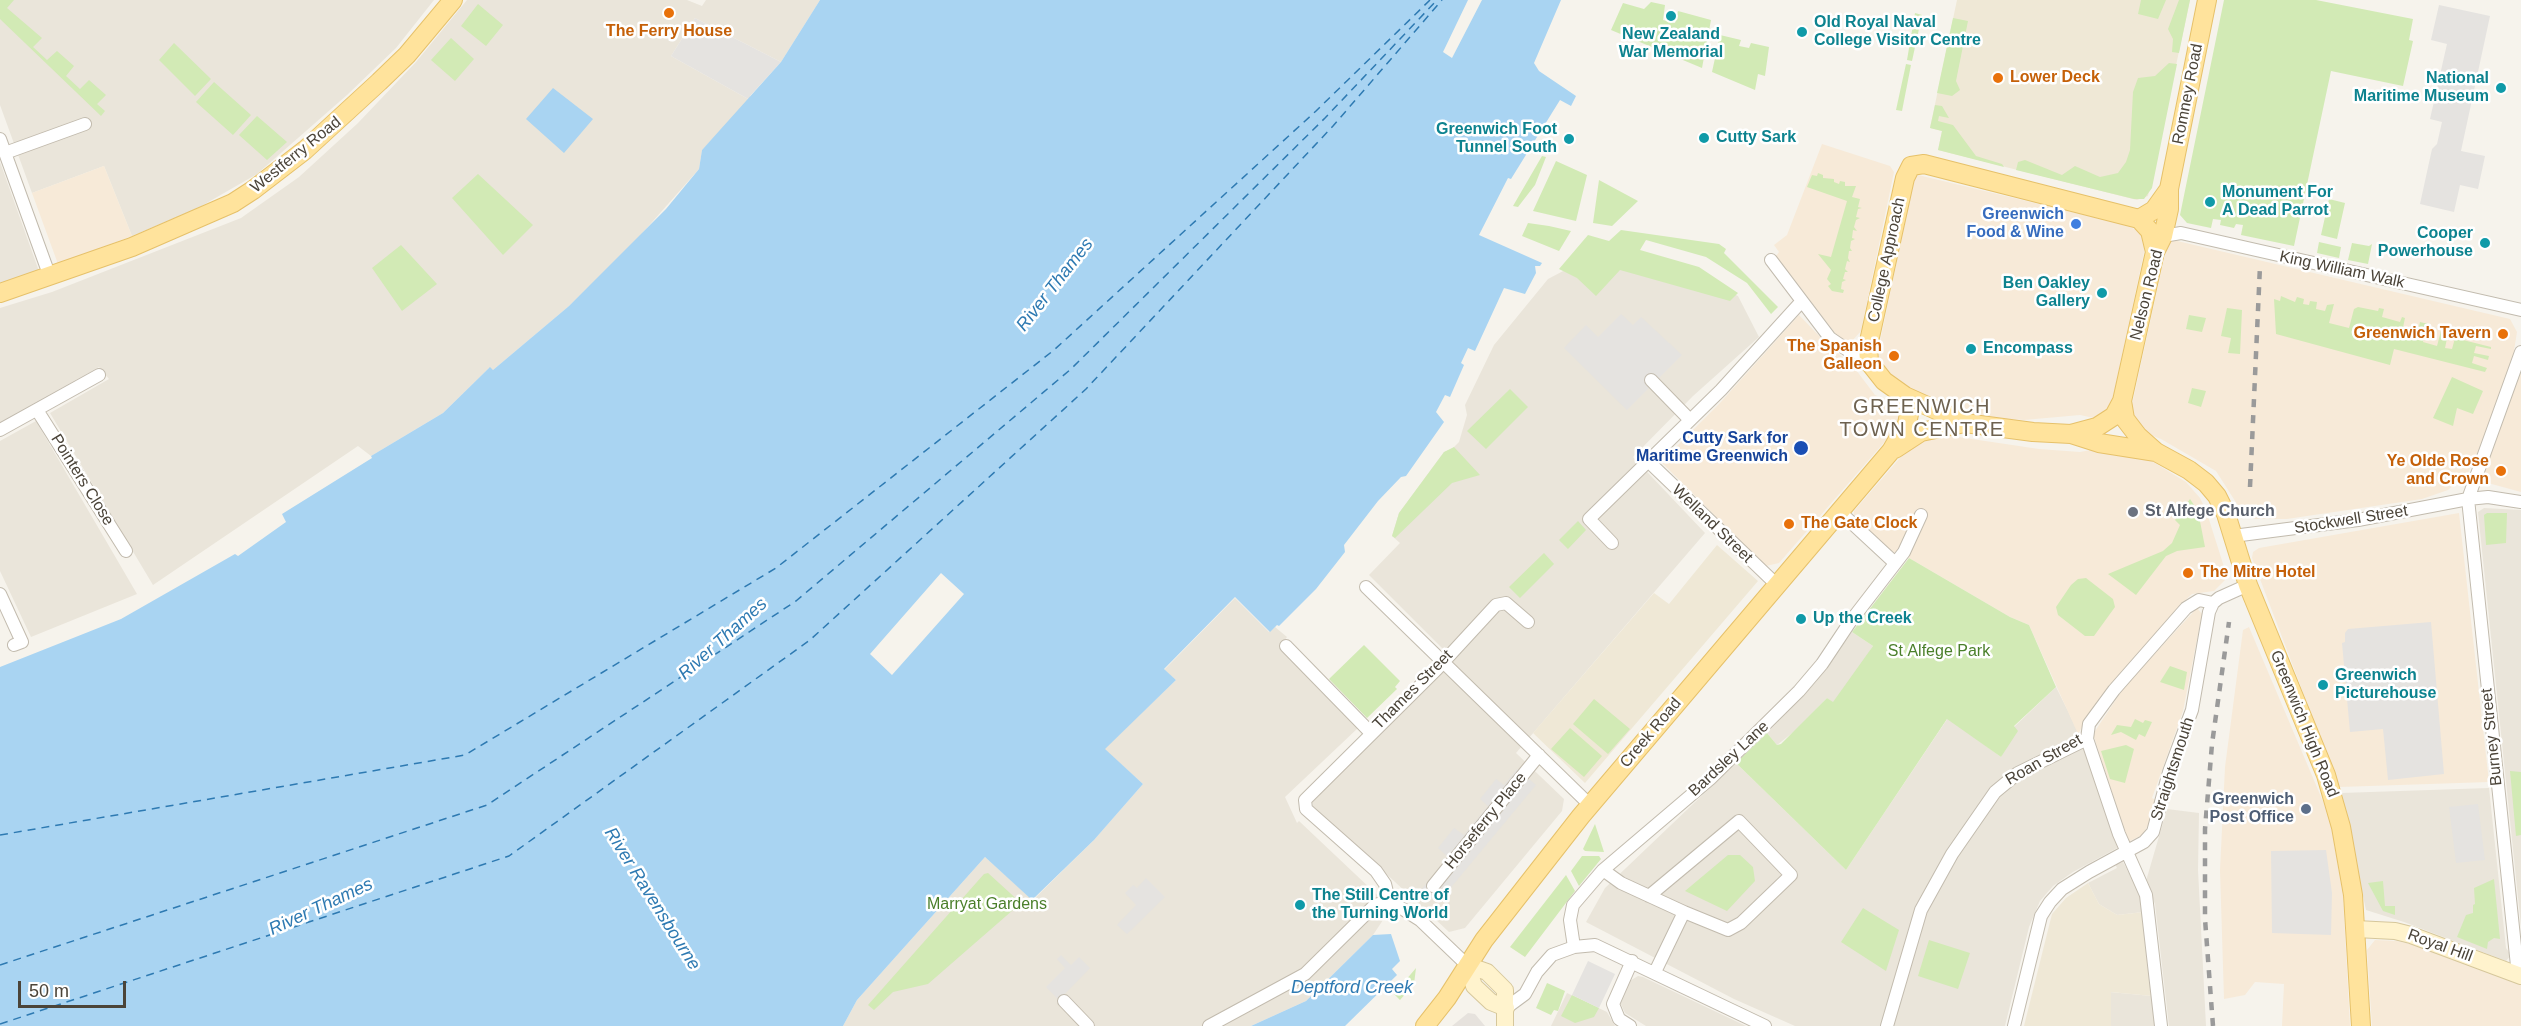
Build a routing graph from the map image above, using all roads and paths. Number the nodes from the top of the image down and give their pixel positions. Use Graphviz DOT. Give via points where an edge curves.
graph roads {
  1 [pos="453,0"];
  2 [pos="2206,0"];
  3 [pos="86,124"];
  4 [pos="0,139"];
  5 [pos="5,153"];
  6 [pos="2169,189"];
  7 [pos="2139,219"];
  8 [pos="2159,244"];
  9 [pos="1771,260"];
  10 [pos="50,277"];
  11 [pos="0,293"];
  12 [pos="1801,302"];
  13 [pos="2521,310"];
  14 [pos="2521,352"];
  15 [pos="1868,355"];
  16 [pos="99,375"];
  17 [pos="1651,380"];
  18 [pos="1905,396"];
  19 [pos="2122,401"];
  20 [pos="37,410"];
  21 [pos="1690,420"];
  22 [pos="1965,423"];
  23 [pos="0,430"];
  24 [pos="2071,434"];
  25 [pos="1891,451"];
  26 [pos="2156,452"];
  27 [pos="1649,462"];
  28 [pos="2468,499"];
  29 [pos="2521,502"];
  30 [pos="1840,512"];
  31 [pos="1921,515"];
  32 [pos="2233,536"];
  33 [pos="1612,543"];
  34 [pos="126,551"];
  35 [pos="1892,567"];
  36 [pos="1777,585"];
  37 [pos="2248,585"];
  38 [pos="1366,587"];
  39 [pos="0,594"];
  40 [pos="2212,603"];
  41 [pos="1528,622"];
  42 [pos="14,645"];
  43 [pos="1286,646"];
  44 [pos="1443,662"];
  45 [pos="1371,733"];
  46 [pos="2087,739"];
  47 [pos="1539,755"];
  48 [pos="1590,805"];
  49 [pos="2126,852"];
  50 [pos="1603,870"];
  51 [pos="1433,886"];
  52 [pos="1649,896"];
  53 [pos="1390,904"];
  54 [pos="1684,912"];
  55 [pos="2356,930"];
  56 [pos="1574,947"];
  57 [pos="1632,961"];
  58 [pos="1467,965"];
  59 [pos="1655,972"];
  60 [pos="2520,976"];
  61 [pos="1064,1001"];
  62 [pos="1506,1008"];
  63 [pos="1757,1024"];
  64 [pos="1088,1026"];
  65 [pos="1209,1026"];
  66 [pos="1425,1026"];
  67 [pos="1505,1026"];
  68 [pos="1630,1026"];
  69 [pos="1887,1026"];
  70 [pos="2014,1026"];
  71 [pos="2161,1026"];
  72 [pos="2361,1026"];
  1 -- 10 [label="main road, Westferry Road" via="379,82 261,185 194,221"];
  2 -- 6 [label="main road, Romney Road"];
  3 -- 5 [label="street"];
  4 -- 5 [label="street"];
  5 -- 10 [label="street"];
  6 -- 7 [label="main road" via="2154,210"];
  6 -- 8 [label="main road, Nelson Road" via="2169,209"];
  7 -- 8 [label="main road"];
  7 -- 15 [label="main road, College Approach" via="1931,166 1911,166 1905,178"];
  8 -- 13 [label="street, King William Walk" via="2187,234"];
  8 -- 19 [label="main road, Nelson Road"];
  9 -- 12 [label="street"];
  10 -- 11 [label="main road, Westferry Road"];
  12 -- 15 [label="street" via="1830,338 1849,351"];
  12 -- 21 [label="street"];
  14 -- 28 [label="street"];
  15 -- 18 [label="main road" via="1876,374"];
  16 -- 20 [label="street"];
  17 -- 21 [label="street"];
  18 -- 22 [label="main road"];
  18 -- 25 [label="main road, Creek Road" via="1907,424"];
  19 -- 24 [label="main road, Nelson Road" via="2105,423"];
  19 -- 26 [label="main road" via="2130,428"];
  20 -- 23 [label="street"];
  20 -- 34 [label="street, Pointers Close"];
  21 -- 27 [label="street"];
  22 -- 24 [label="main road"];
  22 -- 25 [label="main road, Creek Road" via="1921,432"];
  24 -- 26 [label="main road" via="2099,443"];
  25 -- 30 [label="main road, Creek Road"];
  26 -- 32 [label="main road, Greenwich High Road" via="2206,483 2222,505"];
  27 -- 33 [label="street" via="1589,519"];
  27 -- 36 [label="street, Welland Street"];
  28 -- 29 [label="street, Stockwell Street" via="2487,497"];
  28 -- 32 [label="street, Stockwell Street" via="2358,520"];
  28 -- 60 [label="street, Burney Street"];
  30 -- 35 [label="street"];
  30 -- 36 [label="main road, Creek Road"];
  31 -- 35 [label="street, Bardsley Lane" via="1904,552"];
  32 -- 37 [label="main road, Greenwich High Road"];
  35 -- 50 [label="street, Bardsley Lane" via="1799,691 1710,779"];
  36 -- 48 [label="main road, Creek Road"];
  37 -- 40 [label="street, Roan Street"];
  37 -- 55 [label="main road, Greenwich High Road" via="2332,791 2347,855"];
  38 -- 44 [label="street, Horseferry Place"];
  39 -- 42 [label="street" via="22,642"];
  40 -- 46 [label="street, Roan Street" via="2199,600 2186,608 2089,724"];
  40 -- 49 [label="street, Straightsmouth" via="2192,710 2169,772 2157,821 2144,842"];
  41 -- 44 [label="street, Thames Street" via="1510,605 1500,603"];
  43 -- 45 [label="street"];
  44 -- 45 [label="street, Thames Street"];
  44 -- 47 [label="street, Horseferry Place"];
  45 -- 53 [label="street, Thames Street" via="1307,796 1304,807 1376,871 1385,884"];
  46 -- 49 [label="street"];
  46 -- 69 [label="street, Roan Street" via="2018,773 1995,792 1927,897"];
  47 -- 48 [label="street, Horseferry Place"];
  47 -- 51 [label="street, Horseferry Place"];
  48 -- 58 [label="main road, Creek Road"];
  49 -- 70 [label="street, Straightsmouth" via="2062,890 2041,916"];
  49 -- 71 [label="street" via="2146,895"];
  50 -- 52 [label="street"];
  50 -- 56 [label="street, Bardsley Lane" via="1570,911"];
  52 -- 54 [label="street"];
  52 -- 54 [label="street" via="1739,821 1791,874 1741,923 1728,930"];
  53 -- 58 [label="street" via="1420,920"];
  53 -- 65 [label="street" via="1376,906 1305,974"];
  54 -- 59 [label="street"];
  55 -- 60 [label="main road, Royal Hill" via="2396,931"];
  55 -- 72 [label="main road, Greenwich High Road"];
  56 -- 57 [label="street" via="1595,945"];
  56 -- 62 [label="street" via="1543,963 1525,994"];
  57 -- 59 [label="street"];
  57 -- 68 [label="street" via="1613,1004 1619,1019"];
  58 -- 62 [label="main road" via="1487,972 1505,990"];
  58 -- 66 [label="main road, Creek Road"];
  59 -- 63 [label="street"];
  61 -- 64 [label="street"];
  62 -- 67 [label="main road"];
}
